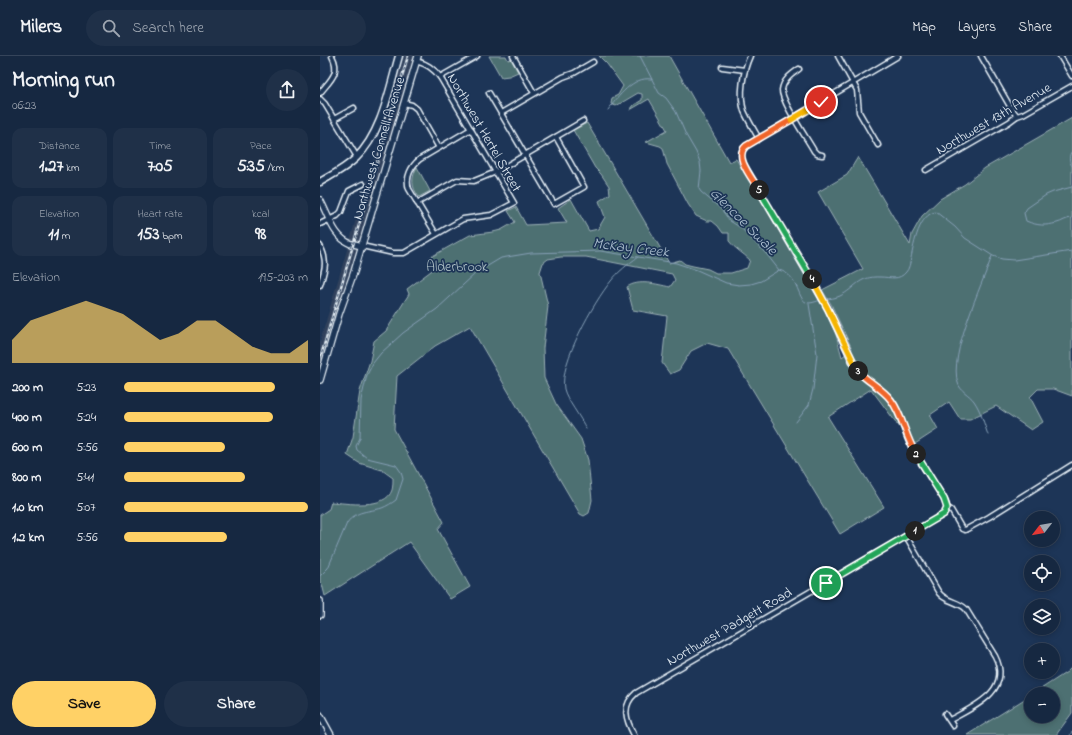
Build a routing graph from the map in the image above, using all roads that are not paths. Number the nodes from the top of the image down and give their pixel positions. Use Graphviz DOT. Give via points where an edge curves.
graph roads {
  1 [pos="332,56"];
  2 [pos="399,56"];
  3 [pos="477,56"];
  4 [pos="513,56"];
  5 [pos="750,56"];
  6 [pos="838,56"];
  7 [pos="887,56"];
  8 [pos="898,56"];
  9 [pos="981,56"];
  10 [pos="1060,56"];
  11 [pos="470,58"];
  12 [pos="417,59"];
  13 [pos="890,61"];
  14 [pos="594,62"];
  15 [pos="722,67"];
  16 [pos="799,69"];
  17 [pos="745,70"];
  18 [pos="1072,76"];
  19 [pos="440,77"];
  20 [pos="854,83"];
  21 [pos="1072,86"];
  22 [pos="320,93"];
  23 [pos="489,93"];
  24 [pos="534,93"];
  25 [pos="320,99"];
  26 [pos="404,103"];
  27 [pos="354,108"];
  28 [pos="500,113"];
  29 [pos="1017,116"];
  30 [pos="794,118"];
  31 [pos="334,119"];
  32 [pos="583,121"];
  33 [pos="471,129"];
  34 [pos="556,137"];
  35 [pos="759,139"];
  36 [pos="878,145"];
  37 [pos="439,148"];
  38 [pos="525,155"];
  39 [pos="822,155"];
  40 [pos="357,157"];
  41 [pos="926,170"];
  42 [pos="496,172"];
  43 [pos="320,182"];
  44 [pos="363,184"];
  45 [pos="320,200"];
  46 [pos="417,203"];
  47 [pos="330,220"];
  48 [pos="320,224"];
  49 [pos="436,234"];
  50 [pos="320,246"];
  51 [pos="362,246"];
  52 [pos="320,284"];
  53 [pos="320,380"];
  54 [pos="1072,465"];
  55 [pos="947,508"];
  56 [pos="906,536"];
  57 [pos="320,601"];
  58 [pos="320,616"];
  59 [pos="945,714"];
  60 [pos="320,715"];
  61 [pos="950,720"];
  62 [pos="953,726"];
  63 [pos="331,735"];
  64 [pos="634,735"];
  1 -- 22 [label="street" via="335,73"];
  2 -- 40 [label="main road" via="377,126 368,144"];
  3 -- 11 [label="street"];
  4 -- 24 [label="street"];
  5 -- 17 [label="street"];
  6 -- 20 [label="street"];
  7 -- 13 [label="street"];
  8 -- 13 [label="street"];
  9 -- 29 [label="street"];
  10 -- 18 [label="street"];
  11 -- 19 [label="street"];
  12 -- 19 [label="street, Northwest Hertel Street" via="434,69"];
  12 -- 26 [label="street, Northwest Connell Avenue"];
  13 -- 20 [label="street"];
  14 -- 24 [label="street" via="574,73 562,76"];
  15 -- 17 [label="street"];
  16 -- 30 [label="street" via="787,78 782,90 784,101"];
  17 -- 35 [label="street" via="741,98 744,111"];
  19 -- 33 [label="street, Northwest Hertel Street"];
  20 -- 30 [label="street"];
  20 -- 36 [label="street" via="860,112"];
  21 -- 29 [label="street, Northwest 13th Avenue"];
  23 -- 28 [label="street"];
  24 -- 28 [label="street"];
  25 -- 31 [label="street"];
  26 -- 37 [label="street" via="417,109"];
  26 -- 51 [label="street, Northwest Connell Avenue"];
  27 -- 31 [label="street"];
  28 -- 38 [label="street"];
  29 -- 41 [label="street, Northwest 13th Avenue"];
  30 -- 35 [label="street"];
  30 -- 39 [label="street" via="814,151"];
  31 -- 40 [label="street"];
  32 -- 34 [label="street"];
  33 -- 37 [label="street"];
  33 -- 42 [label="street, Northwest Hertel Street"];
  34 -- 38 [label="street"];
  34 -- 38 [label="street" via="584,187 554,204"];
  35 -- 55 [label="street" via="744,147 741,153 745,166 828,309 858,371 895,405 911,446"];
  37 -- 46 [label="street" via="415,163 409,174 408,186"];
  38 -- 42 [label="street"];
  40 -- 43 [label="main road"];
  42 -- 46 [label="street" via="474,181 458,180"];
  42 -- 49 [label="street, Northwest Hertel Street" via="514,203 491,215 463,219"];
  44 -- 47 [label="street" via="350,191 341,212"];
  45 -- 47 [label="street"];
  46 -- 49 [label="street"];
  47 -- 48 [label="street"];
  47 -- 51 [label="street" via="344,241"];
  49 -- 51 [label="street" via="404,253"];
  50 -- 52 [label="street" via="325,256"];
  51 -- 53 [label="street, Northwest Connell Avenue"];
  54 -- 55 [label="street" via="967,529 962,529 951,510"];
  55 -- 56 [label="street, Northwest Padgett Road" via="944,514"];
  56 -- 61 [label="street" via="939,594 966,609 998,662 999,677 994,691"];
  56 -- 64 [label="street, Northwest Padgett Road" via="636,693 629,702 626,713"];
  57 -- 58 [label="street"];
  59 -- 61 [label="street"];
  60 -- 63 [label="street"];
  61 -- 62 [label="street"];
}
